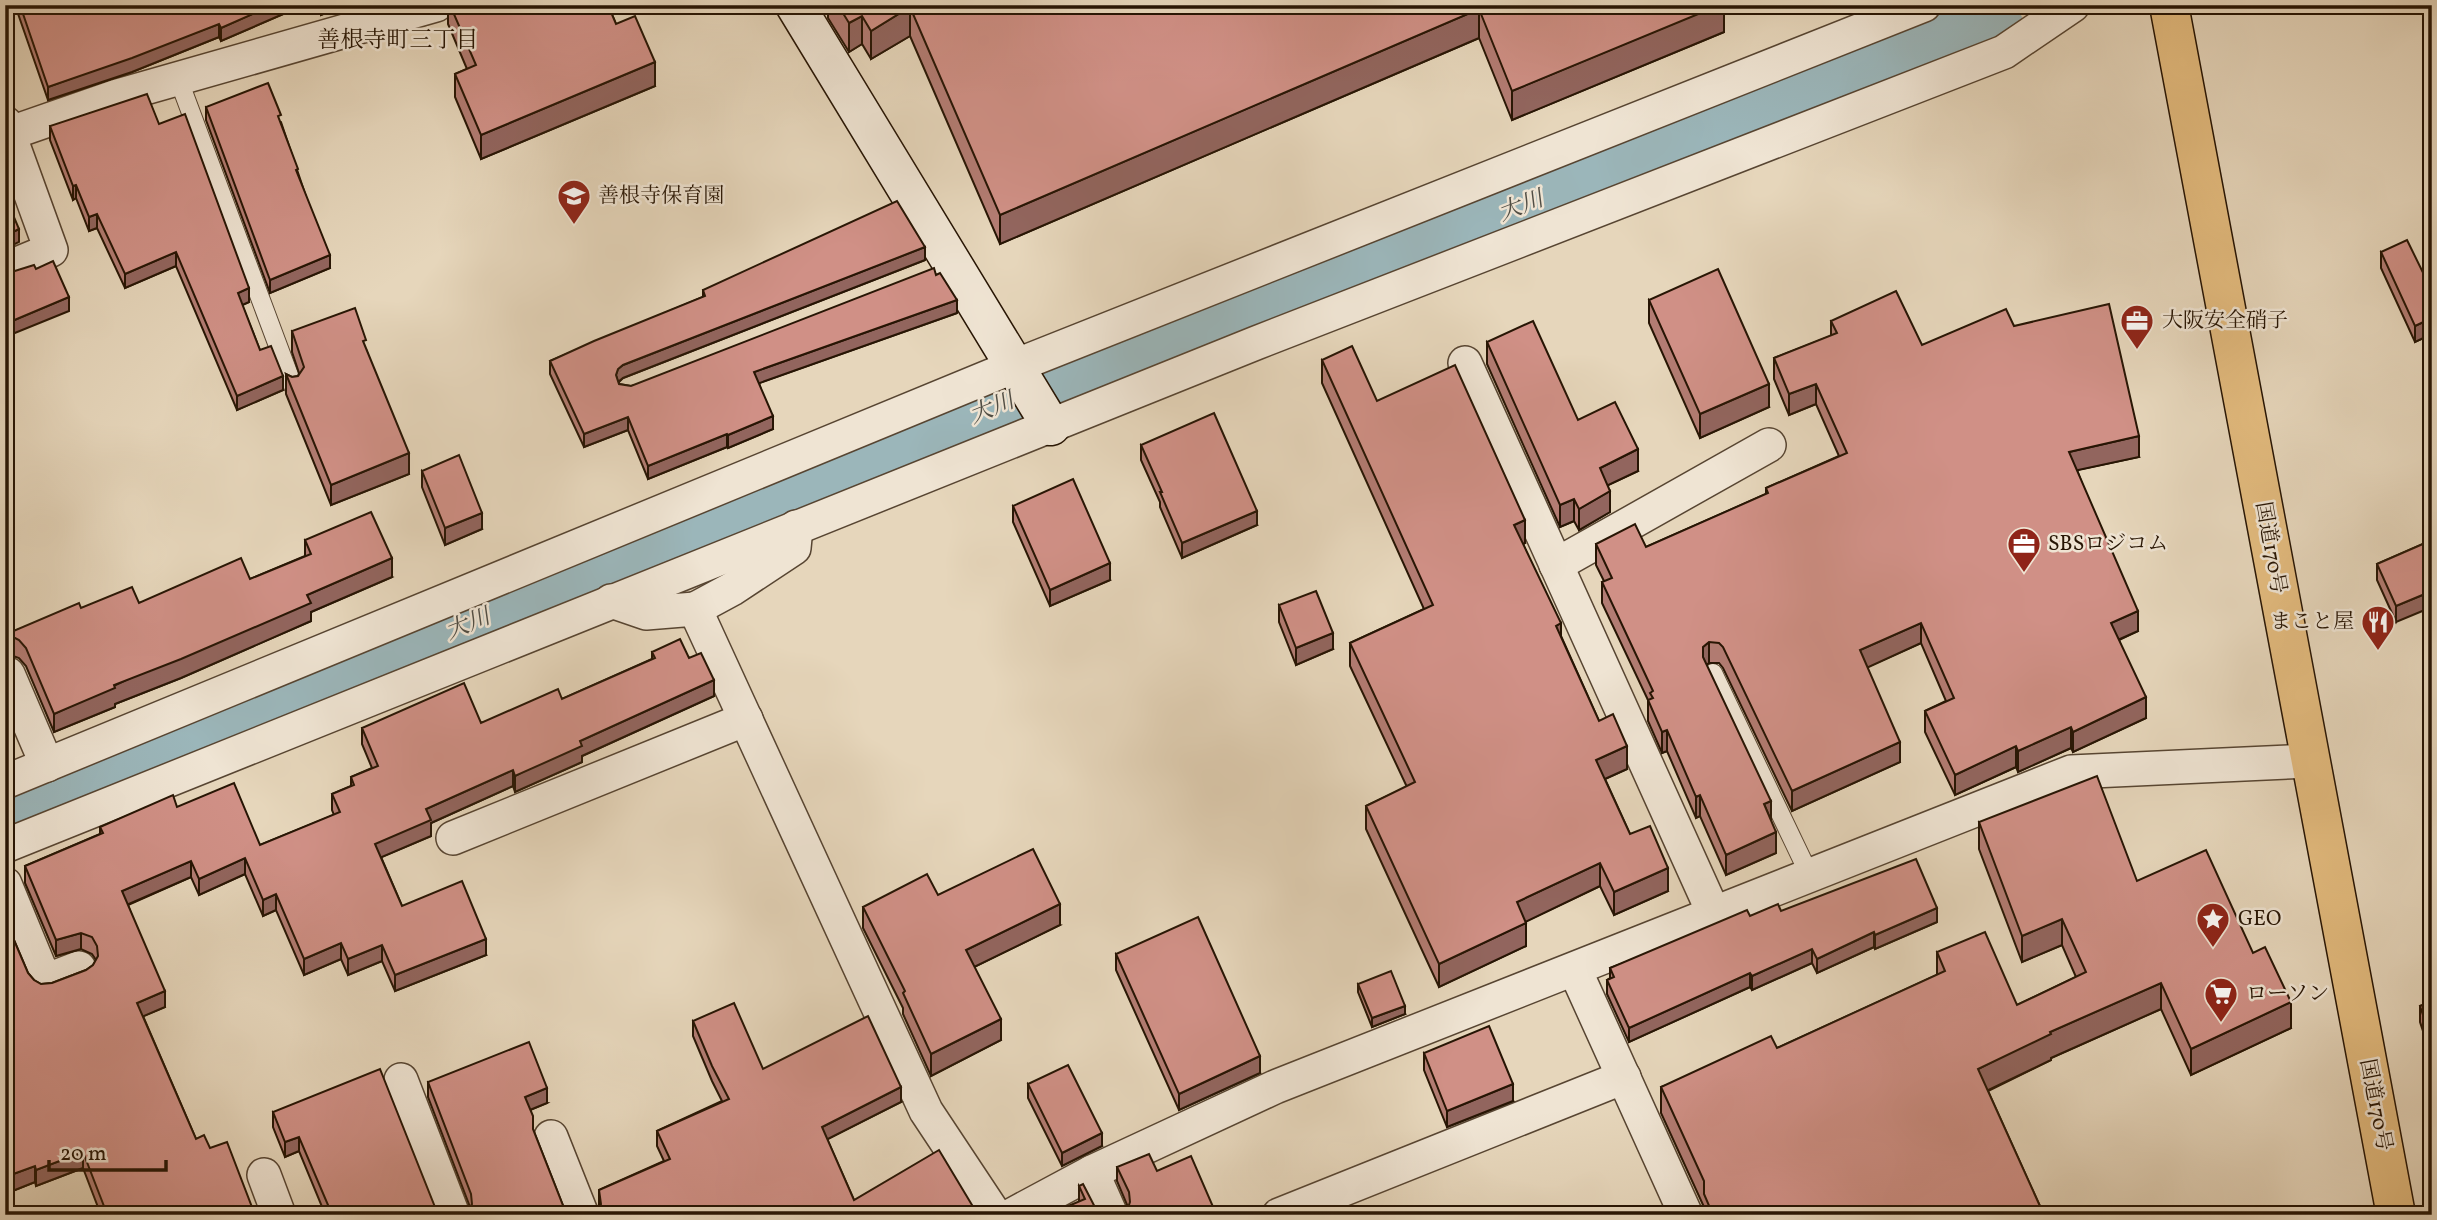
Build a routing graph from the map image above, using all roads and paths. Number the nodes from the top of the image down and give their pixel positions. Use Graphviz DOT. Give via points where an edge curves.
graph roads {
  1 [pos="436,5"];
  2 [pos="795,5"];
  3 [pos="1924,5"];
  4 [pos="2073,5"];
  5 [pos="2169,5"];
  6 [pos="178,78"];
  7 [pos="6,131"];
  8 [pos="5,269"];
  9 [pos="1465,363"];
  10 [pos="1015,366"];
  11 [pos="293,386"];
  12 [pos="1051,426"];
  13 [pos="1769,445"];
  14 [pos="796,527"];
  15 [pos="1556,565"];
  16 [pos="611,601"];
  17 [pos="695,609"];
  18 [pos="1713,673"];
  19 [pos="5,674"];
  20 [pos="746,719"];
  21 [pos="2309,761"];
  22 [pos="47,765"];
  23 [pos="5,782"];
  24 [pos="453,838"];
  25 [pos="5,846"];
  26 [pos="1810,876"];
  27 [pos="5,884"];
  28 [pos="1714,914"];
  29 [pos="79,968"];
  30 [pos="1575,970"];
  31 [pos="1624,1077"];
  32 [pos="401,1080"];
  33 [pos="551,1137"];
  34 [pos="1092,1172"];
  35 [pos="264,1175"];
  36 [pos="578,1214"];
  37 [pos="279,1215"];
  38 [pos="453,1215"];
  39 [pos="995,1215"];
  40 [pos="1012,1215"];
  41 [pos="1111,1215"];
  42 [pos="1279,1215"];
  43 [pos="1686,1215"];
  44 [pos="2396,1215"];
  1 -- 6 [label="street"];
  2 -- 10 [label="street" via="945,265"];
  3 -- 10 [label="street"];
  4 -- 12 [label="street" via="2004,52"];
  5 -- 21 [label="highway, 国道170号"];
  6 -- 7 [label="street"];
  6 -- 11 [label="lane"];
  7 -- 8 [label="street" via="51,250"];
  9 -- 15 [label="street"];
  10 -- 12 [label="street"];
  10 -- 22 [label="street"];
  12 -- 14 [label="street"];
  13 -- 15 [label="street"];
  14 -- 16 [label="street"];
  14 -- 17 [label="street" via="794,548"];
  15 -- 28 [label="street"];
  16 -- 17 [label="street" via="646,613"];
  16 -- 25 [label="street"];
  17 -- 20 [label="street"];
  18 -- 26 [label="lane"];
  19 -- 22 [label="street"];
  20 -- 24 [label="street"];
  20 -- 39 [label="street" via="926,1111"];
  21 -- 26 [label="street" via="2071,772"];
  21 -- 44 [label="highway, 国道170号"];
  22 -- 23 [label="street"];
  26 -- 28 [label="street"];
  27 -- 29 [label="street" via="45,981"];
  28 -- 30 [label="street"];
  30 -- 31 [label="street"];
  30 -- 34 [label="street" via="1275,1087"];
  31 -- 42 [label="street"];
  31 -- 43 [label="street"];
  32 -- 38 [label="street"];
  33 -- 36 [label="street"];
  34 -- 40 [label="street"];
  34 -- 41 [label="street"];
  35 -- 37 [label="street"];
}
